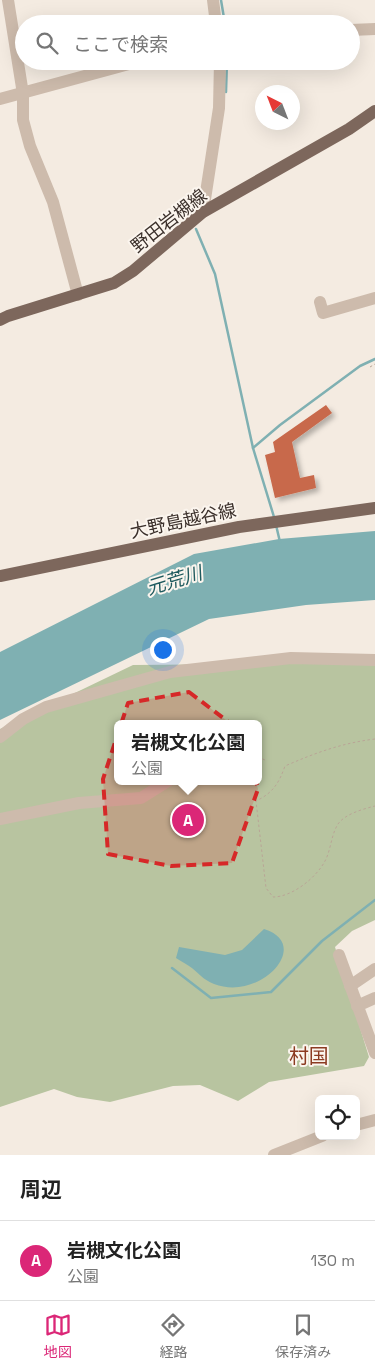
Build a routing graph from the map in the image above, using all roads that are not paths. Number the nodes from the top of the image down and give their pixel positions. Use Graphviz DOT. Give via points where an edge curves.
graph roads {
  1 [pos="8,0"];
  2 [pos="213,0"];
  3 [pos="215,15"];
  4 [pos="375,29"];
  5 [pos="360,30"];
  6 [pos="15,44"];
  7 [pos="19,70"];
  8 [pos="108,70"];
  9 [pos="220,70"];
  10 [pos="23,94"];
  11 [pos="0,99"];
  12 [pos="375,112"];
  13 [pos="203,212"];
  14 [pos="78,296"];
  15 [pos="375,298"];
  16 [pos="320,302"];
  17 [pos="0,320"];
  18 [pos="375,508"];
  19 [pos="0,576"];
  20 [pos="375,660"];
  21 [pos="0,736"];
  22 [pos="162,785"];
  23 [pos="0,819"];
  24 [pos="339,955"];
  25 [pos="375,969"];
  26 [pos="350,986"];
  27 [pos="375,998"];
  28 [pos="358,1006"];
  29 [pos="375,1053"];
  30 [pos="375,1120"];
  31 [pos="360,1124"];
  32 [pos="315,1139"];
  33 [pos="274,1155"];
  1 -- 6 [label="street"];
  2 -- 3 [label="street"];
  4 -- 5 [label="street"];
  7 -- 10 [label="street"];
  8 -- 10 [label="street"];
  9 -- 13 [label="street" via="219,108"];
  10 -- 11 [label="street"];
  10 -- 14 [label="street" via="23,120 30,146 53,202"];
  12 -- 13 [label="main road, 野田岩槻線"];
  13 -- 14 [label="main road, 野田岩槻線" via="132,271 114,283"];
  14 -- 17 [label="main road, 野田岩槻線" via="20,311"];
  15 -- 16 [label="street" via="323,314"];
  18 -- 19 [label="main road, 大野島越谷線" via="239,527"];
  20 -- 21 [label="street" via="291,658 170,672 46,707 22,719"];
  22 -- 23 [label="street" via="141,798 79,803"];
  24 -- 26 [label="street"];
  25 -- 26 [label="street"];
  26 -- 28 [label="street"];
  27 -- 28 [label="street"];
  28 -- 29 [label="street"];
  30 -- 31 [label="street"];
  32 -- 33 [label="street"];
}
